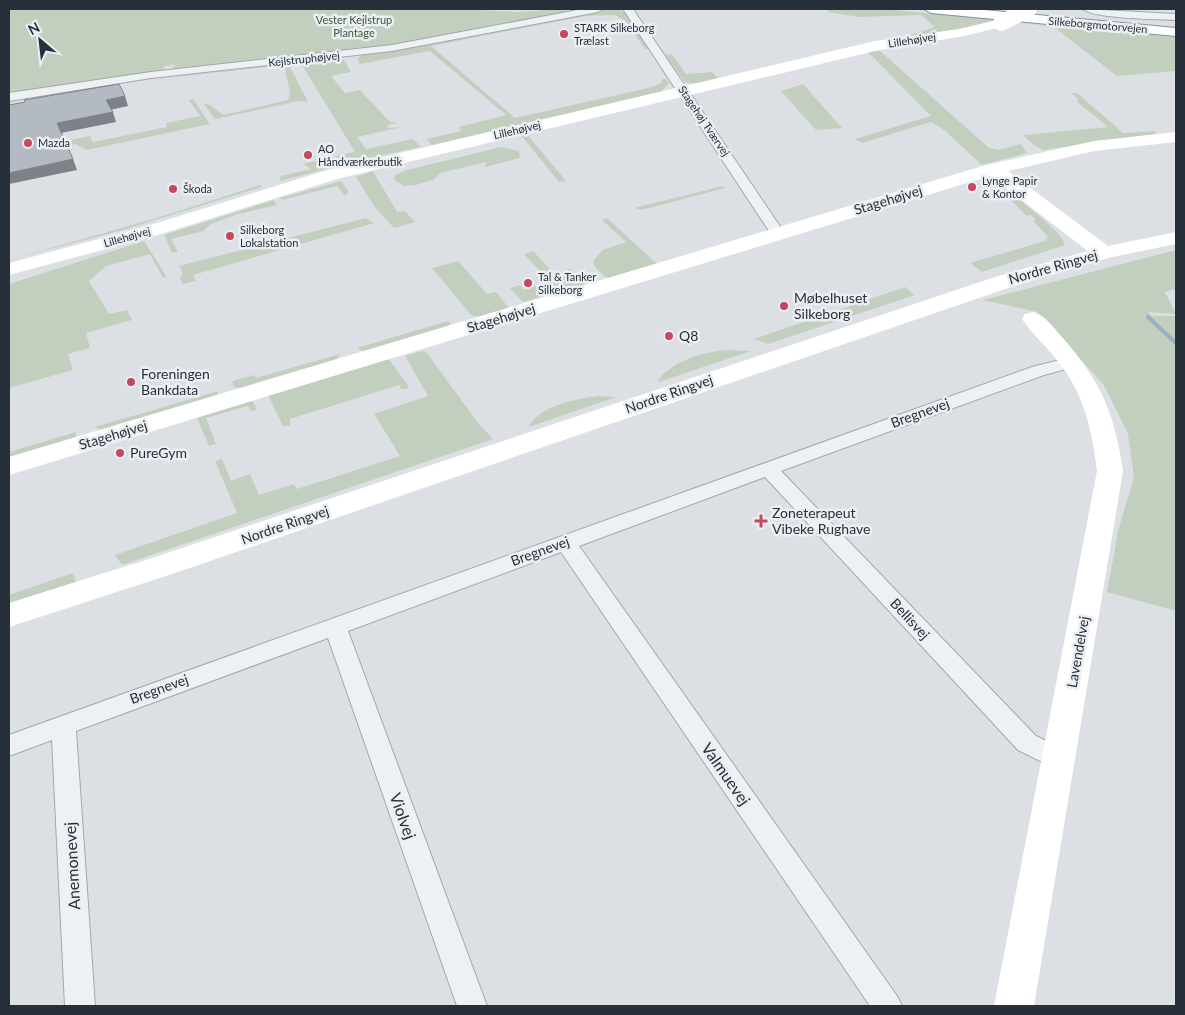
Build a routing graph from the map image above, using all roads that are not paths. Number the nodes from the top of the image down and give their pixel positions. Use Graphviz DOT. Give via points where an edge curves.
graph roads {
  1 [pos="598,9"];
  2 [pos="628,9"];
  3 [pos="931,9"];
  4 [pos="987,9"];
  5 [pos="1029,9"];
  6 [pos="1088,9"];
  7 [pos="1176,17"];
  8 [pos="1176,26"];
  9 [pos="1176,32"];
  10 [pos="683,91"];
  11 [pos="9,98"];
  12 [pos="1176,137"];
  13 [pos="993,169"];
  14 [pos="780,233"];
  15 [pos="1176,238"];
  16 [pos="1104,253"];
  17 [pos="9,269"];
  18 [pos="1033,319"];
  19 [pos="1072,362"];
  20 [pos="9,466"];
  21 [pos="767,468"];
  22 [pos="564,542"];
  23 [pos="165,565"];
  24 [pos="9,614"];
  25 [pos="335,626"];
  26 [pos="9,630"];
  27 [pos="63,725"];
  28 [pos="9,745"];
  29 [pos="1060,760"];
  30 [pos="80,1006"];
  31 [pos="472,1006"];
  32 [pos="887,1006"];
  33 [pos="1014,1006"];
  1 -- 11 [label="street, Kejlstruphøjvej" via="392,48 151,75"];
  2 -- 10 [label="street, Stagehøj Tværvej"];
  3 -- 9 [label="main road, Silkeborgmotorvejen"];
  4 -- 8 [label="main road, Silkeborgmotorvejen"];
  5 -- 10 [label="main road, Lillehøjvej, bridge" via="1001,23 959,33 875,46"];
  6 -- 7 [label="street"];
  10 -- 14 [label="street, Stagehøj Tværvej"];
  10 -- 17 [label="main road, Lillehøjvej" via="331,175 151,231"];
  12 -- 13 [label="main road, Stagehøjvej" via="1094,146"];
  13 -- 14 [label="main road, Stagehøjvej"];
  13 -- 16 [label="main road"];
  14 -- 20 [label="main road, Stagehøjvej"];
  15 -- 16 [label="main road, Nordre Ringvej"];
  16 -- 23 [label="main road, Nordre Ringvej" via="934,304"];
  18 -- 19 [label="main road, Lavendelvej"];
  19 -- 21 [label="street, Bregnevej" via="1038,371"];
  19 -- 29 [label="main road, Lavendelvej" via="1088,383 1100,411 1110,471"];
  21 -- 22 [label="street, Bregnevej"];
  21 -- 29 [label="street, Bellisvej" via="1027,743"];
  22 -- 25 [label="street, Bregnevej"];
  22 -- 32 [label="street, Valmuevej"];
  23 -- 24 [label="main road, Nordre Ringvej"];
  23 -- 26 [label="main road, Nordre Ringvej" via="90,599"];
  25 -- 27 [label="street, Bregnevej"];
  25 -- 31 [label="street, Violvej"];
  27 -- 28 [label="street, Bregnevej"];
  27 -- 30 [label="street, Anemonevej"];
  29 -- 33 [label="main road, Lavendelvej"];
}
